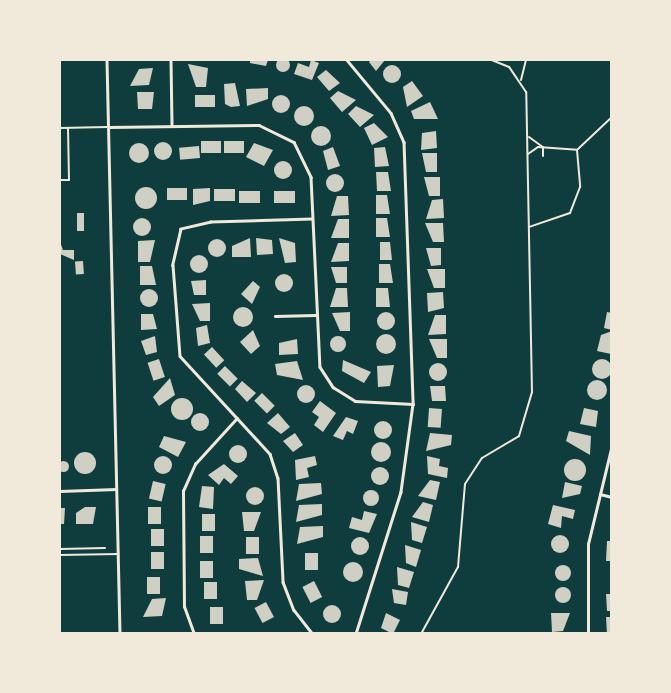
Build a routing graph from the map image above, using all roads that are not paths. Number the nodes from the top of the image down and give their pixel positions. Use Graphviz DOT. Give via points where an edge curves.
graph roads {
  1 [pos="107,60"];
  2 [pos="171,60"];
  3 [pos="347,60"];
  4 [pos="172,126"];
  5 [pos="109,127"];
  6 [pos="60,128"];
  7 [pos="68,128"];
  8 [pos="60,180"];
  9 [pos="312,219"];
  10 [pos="275,316"];
  11 [pos="315,316"];
  12 [pos="412,404"];
  13 [pos="237,418"];
  14 [pos="611,445"];
  15 [pos="116,489"];
  16 [pos="60,491"];
  17 [pos="600,494"];
  18 [pos="611,497"];
  19 [pos="119,554"];
  20 [pos="60,555"];
  21 [pos="120,634"];
  22 [pos="194,634"];
  23 [pos="313,634"];
  24 [pos="356,634"];
  25 [pos="588,634"];
  1 -- 5 [label="street"];
  2 -- 4 [label="street"];
  3 -- 12 [label="street" via="386,105 404,142"];
  4 -- 5 [label="street"];
  4 -- 9 [label="street" via="259,125 288,137 307,164"];
  5 -- 7 [label="lane"];
  5 -- 15 [label="street"];
  6 -- 7 [label="lane"];
  7 -- 8 [label="lane" via="69,180"];
  9 -- 11 [label="street"];
  9 -- 13 [label="street" via="211,222 181,229 173,265 177,349 192,376"];
  10 -- 11 [label="street"];
  11 -- 12 [label="street" via="317,358 333,387 363,403"];
  12 -- 24 [label="street" via="401,492"];
  13 -- 22 [label="street" via="195,464 183,491 184,607"];
  13 -- 23 [label="street" via="273,461 283,582 293,610"];
  14 -- 17 [label="street"];
  15 -- 16 [label="street"];
  15 -- 19 [label="street"];
  17 -- 18 [label="street"];
  17 -- 25 [label="street" via="587,552"];
  19 -- 20 [label="lane"];
  19 -- 21 [label="street"];
}
